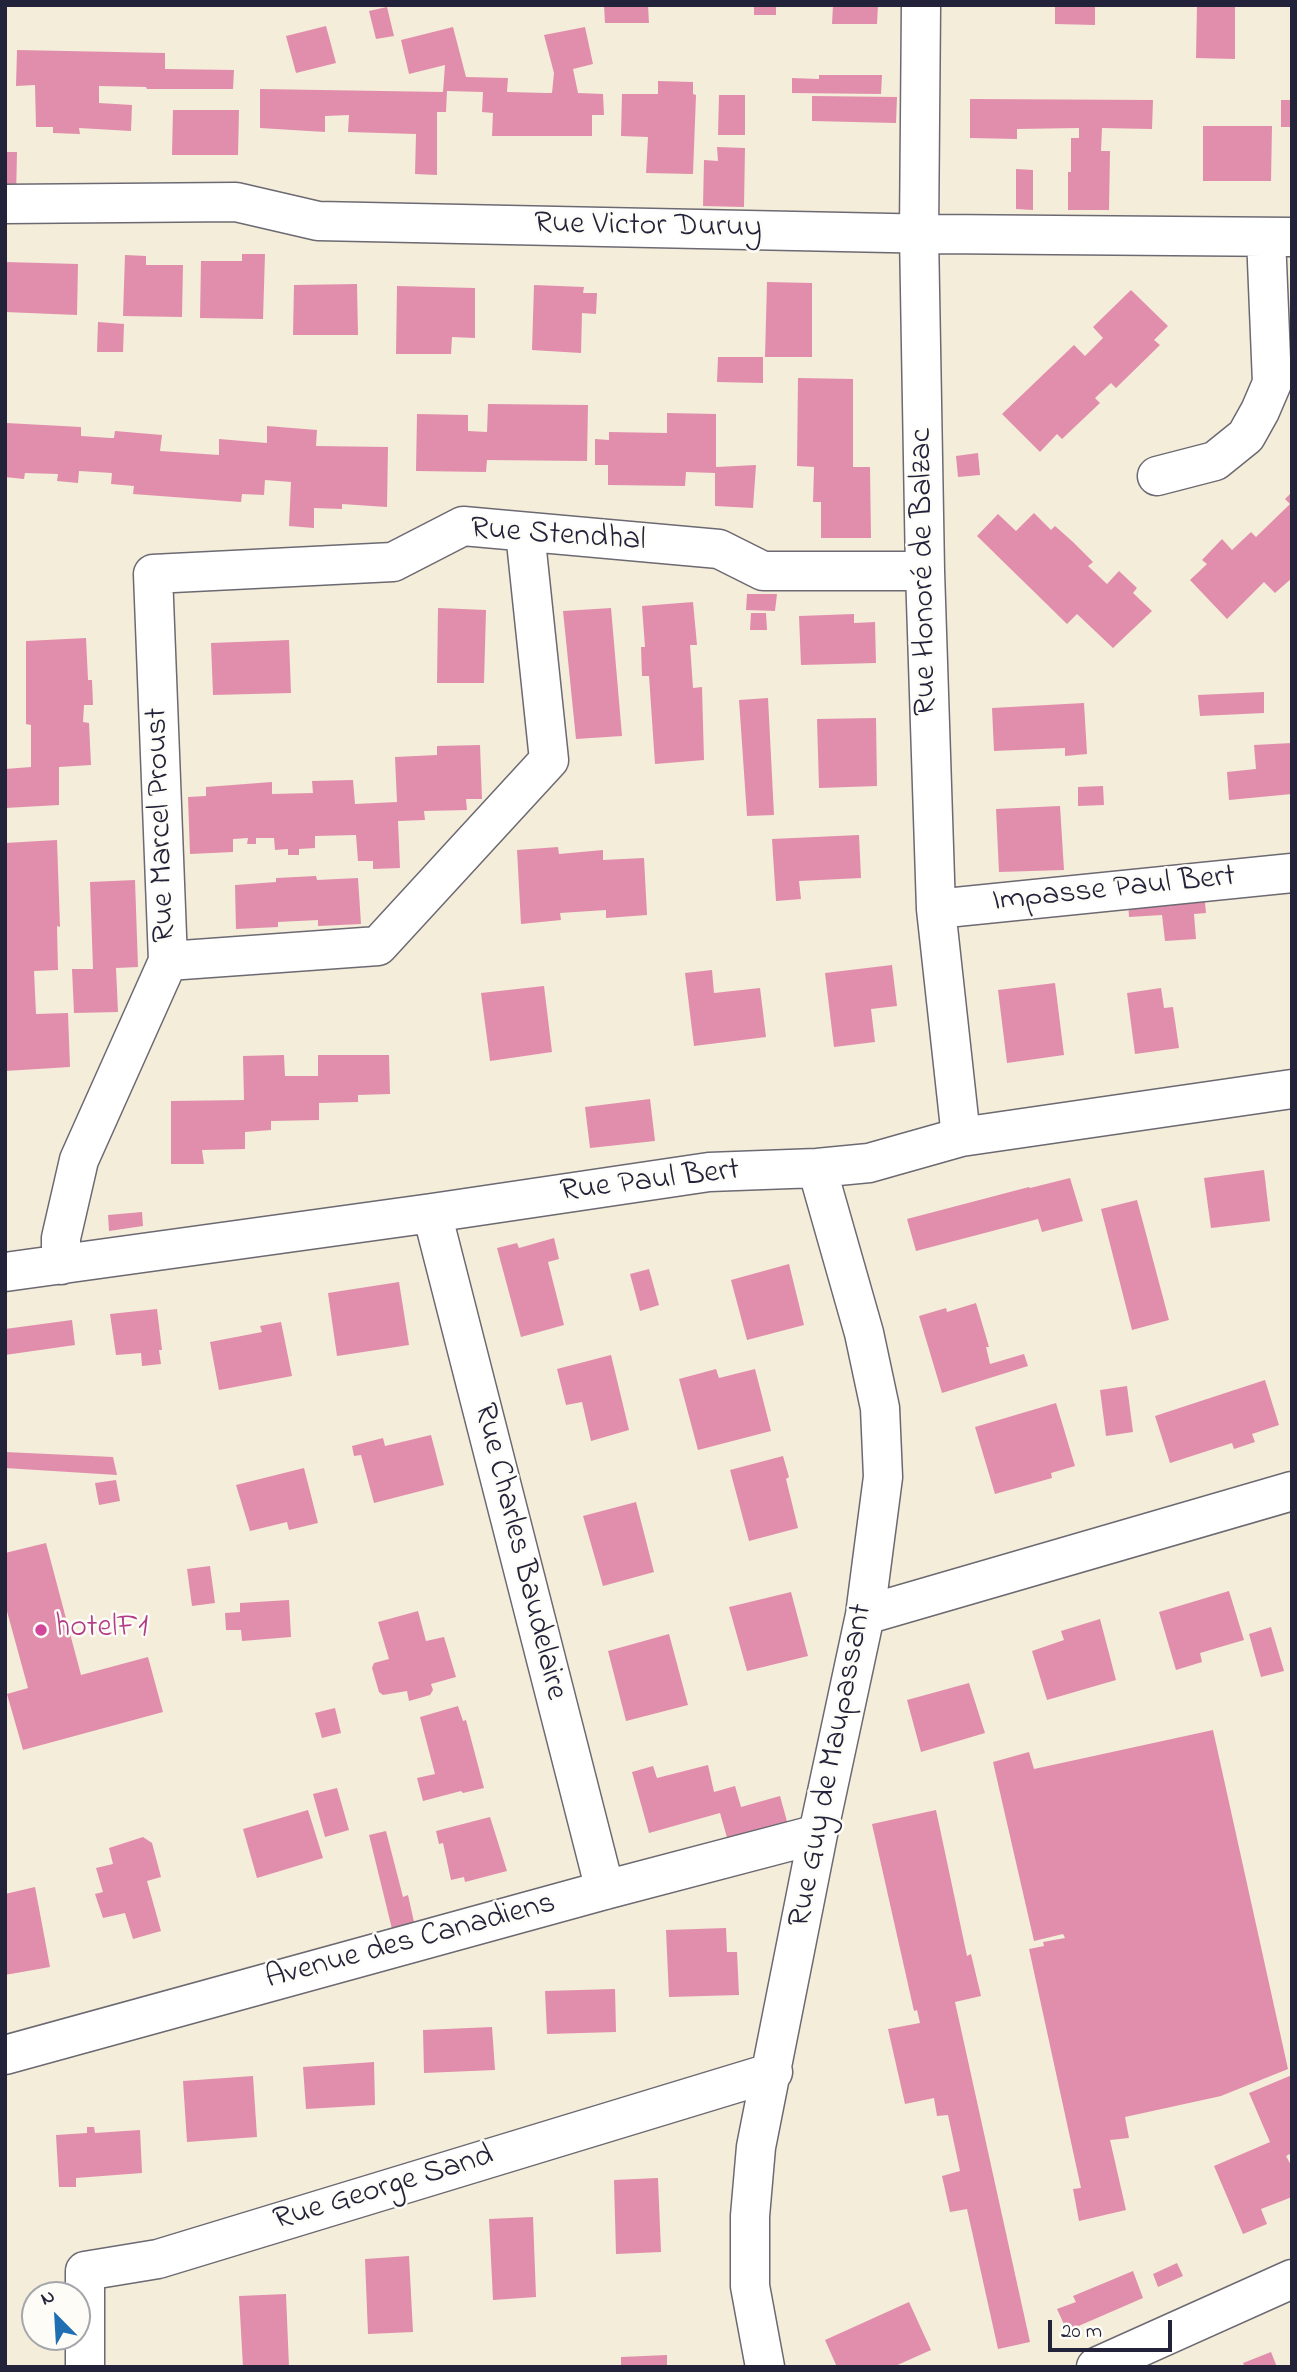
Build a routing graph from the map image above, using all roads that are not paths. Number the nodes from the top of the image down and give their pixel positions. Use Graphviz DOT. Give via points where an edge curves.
graph roads {
  1 [pos="920,5"];
  2 [pos="5,204"];
  3 [pos="919,234"];
  4 [pos="1279,237"];
  5 [pos="1157,476"];
  6 [pos="525,532"];
  7 [pos="925,571"];
  8 [pos="153,574"];
  9 [pos="1292,873"];
  10 [pos="936,909"];
  11 [pos="169,961"];
  12 [pos="1292,1088"];
  13 [pos="961,1137"];
  14 [pos="817,1168"];
  15 [pos="432,1213"];
  16 [pos="61,1265"];
  17 [pos="5,1272"];
  18 [pos="1292,1491"];
  19 [pos="865,1615"];
  20 [pos="818,1834"];
  21 [pos="605,1890"];
  22 [pos="5,2055"];
  23 [pos="772,2072"];
  24 [pos="1289,2287"];
  25 [pos="85,2367"];
  26 [pos="765,2367"];
  27 [pos="1096,2367"];
  1 -- 3 [label="street, Rue Honoré de Balzac"];
  2 -- 3 [label="street, Rue Victor Duruy" via="236,202 318,220"];
  3 -- 4 [label="street, Rue Victor Duruy"];
  3 -- 7 [label="street, Rue Honoré de Balzac"];
  4 -- 5 [label="street" via="1272,383 1260,411 1246,436 1215,461"];
  6 -- 7 [label="street, Rue Stendhal" via="719,549 764,571"];
  6 -- 8 [label="street, Rue Stendhal" via="463,526 393,562"];
  6 -- 11 [label="street" via="549,760 378,946"];
  7 -- 10 [label="street, Rue Honoré de Balzac"];
  8 -- 11 [label="street, Rue Marcel Proust"];
  9 -- 10 [label="street, Impasse Paul Bert"];
  10 -- 13 [label="street, Rue Honoré de Balzac"];
  11 -- 16 [label="street, Rue Marcel Proust" via="79,1160 61,1238"];
  12 -- 13 [label="street, Rue Paul Bert"];
  13 -- 14 [label="street, Rue Paul Bert" via="869,1163"];
  14 -- 15 [label="street, Rue Paul Bert" via="709,1172"];
  14 -- 19 [label="street, Rue Guy de Maupassant" via="864,1333 880,1408 883,1477"];
  15 -- 16 [label="street, Rue Paul Bert"];
  15 -- 21 [label="street, Rue Charles Baudelaire"];
  16 -- 17 [label="street, Rue Paul Bert"];
  18 -- 19 [label="street"];
  19 -- 20 [label="street, Rue Guy de Maupassant"];
  20 -- 21 [label="street, Avenue des Canadiens"];
  20 -- 23 [label="street, Rue Guy de Maupassant"];
  21 -- 22 [label="street, Avenue des Canadiens"];
  23 -- 25 [label="street, Rue George Sand" via="158,2259 85,2271"];
  23 -- 26 [label="street, Rue Guy de Maupassant" via="756,2147 750,2216 750,2286"];
  24 -- 27 [label="street"];
}
